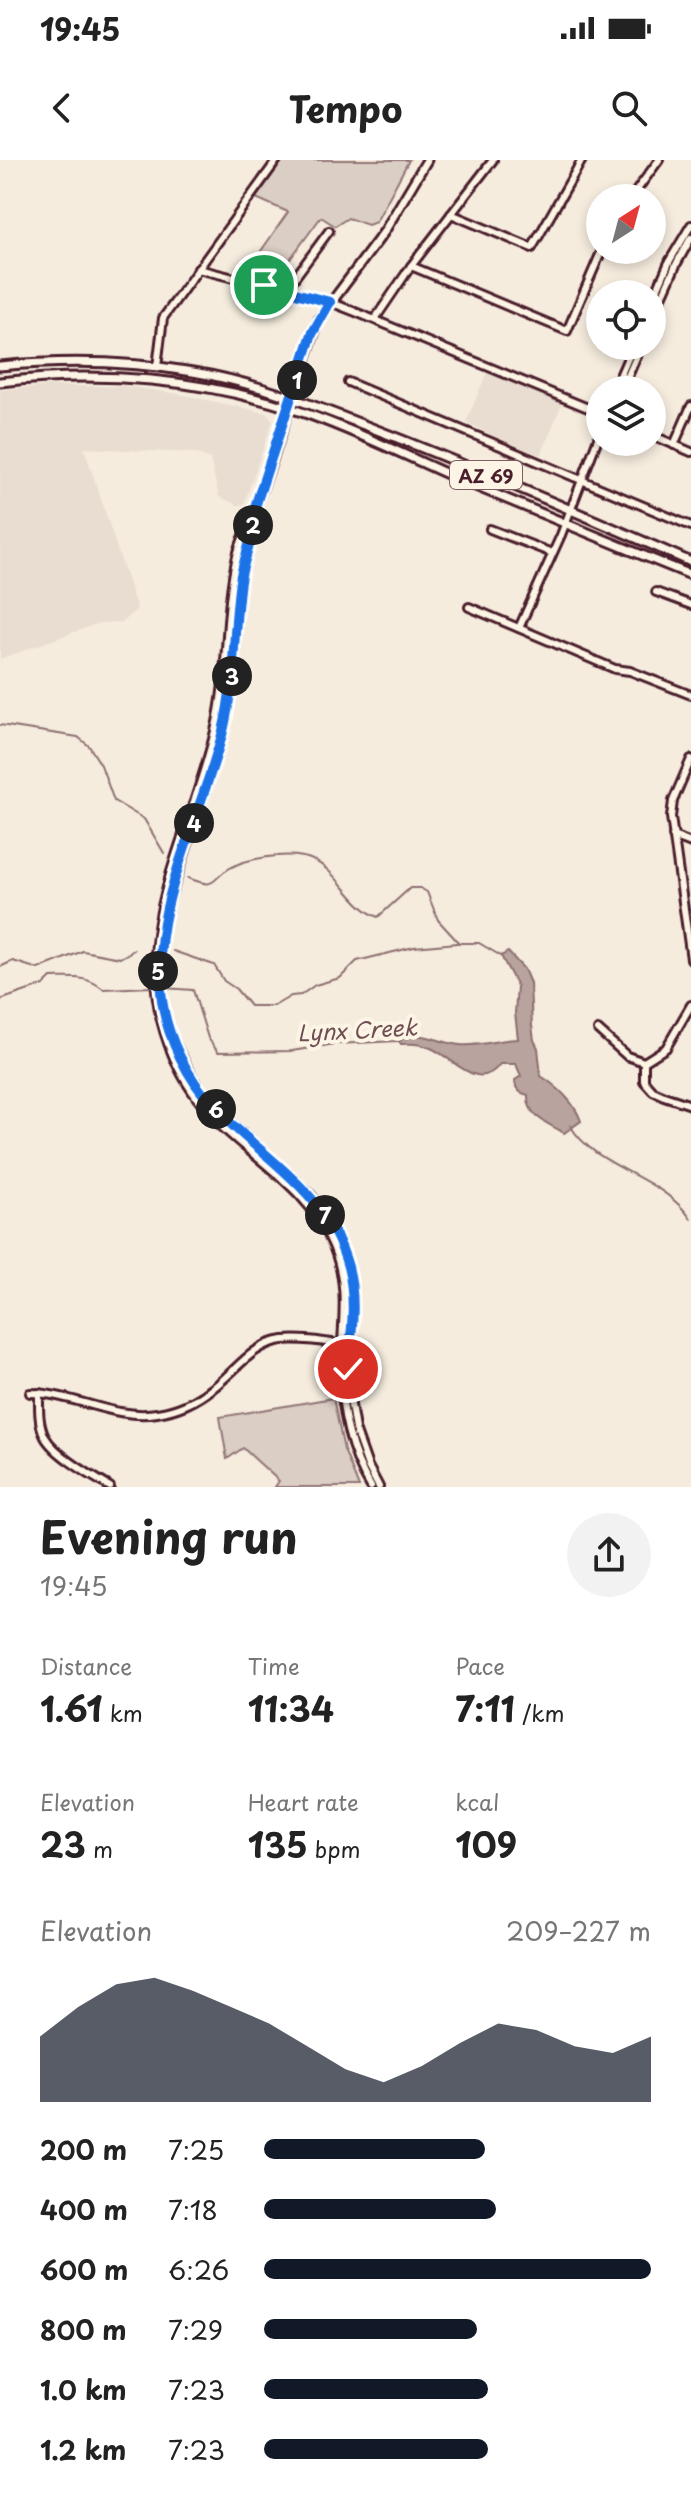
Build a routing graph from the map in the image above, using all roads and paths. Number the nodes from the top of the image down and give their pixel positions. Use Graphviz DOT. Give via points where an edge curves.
graph roads {
  1 [pos="277,160"];
  2 [pos="427,160"];
  3 [pos="493,160"];
  4 [pos="582,160"];
  5 [pos="659,160"];
  6 [pos="641,184"];
  7 [pos="451,214"];
  8 [pos="691,225"];
  9 [pos="329,231"];
  10 [pos="691,238"];
  11 [pos="596,264"];
  12 [pos="411,266"];
  13 [pos="198,269"];
  14 [pos="662,280"];
  15 [pos="666,280"];
  16 [pos="285,291"];
  17 [pos="330,302"];
  18 [pos="375,319"];
  19 [pos="0,366"];
  20 [pos="157,367"];
  21 [pos="0,382"];
  22 [pos="348,382"];
  23 [pos="292,397"];
  24 [pos="691,406"];
  25 [pos="586,407"];
  26 [pos="289,408"];
  27 [pos="666,441"];
  28 [pos="674,445"];
  29 [pos="691,452"];
  30 [pos="591,456"];
  31 [pos="582,480"];
  32 [pos="570,510"];
  33 [pos="565,523"];
  34 [pos="691,526"];
  35 [pos="490,529"];
  36 [pos="552,553"];
  37 [pos="691,562"];
  38 [pos="691,575"];
  39 [pos="656,592"];
  40 [pos="691,605"];
  41 [pos="469,607"];
  42 [pos="519,628"];
  43 [pos="691,695"];
  44 [pos="691,759"];
  45 [pos="673,836"];
  46 [pos="691,843"];
  47 [pos="691,959"];
  48 [pos="691,1005"];
  49 [pos="598,1030"];
  50 [pos="644,1062"];
  51 [pos="691,1105"];
  52 [pos="346,1345"];
  53 [pos="30,1393"];
  54 [pos="39,1393"];
  55 [pos="110,1487"];
  56 [pos="371,1487"];
  57 [pos="379,1487"];
  1 -- 13 [label="street"];
  2 -- 17 [label="main road" via="384,232"];
  3 -- 7 [label="street"];
  4 -- 7 [label="street" via="532,248"];
  5 -- 6 [label="street"];
  7 -- 12 [label="street"];
  8 -- 14 [label="street"];
  9 -- 16 [label="street"];
  10 -- 15 [label="street"];
  11 -- 12 [label="street" via="567,331"];
  12 -- 18 [label="street"];
  13 -- 16 [label="street"];
  13 -- 20 [label="street" via="163,318"];
  16 -- 17 [label="street"];
  17 -- 18 [label="street"];
  17 -- 23 [label="main road" via="312,334"];
  18 -- 25 [label="street"];
  19 -- 20 [label="main road, AZ 69" via="67,362"];
  20 -- 23 [label="main road, AZ 69"];
  21 -- 26 [label="main road, AZ 69" via="126,377 212,389"];
  22 -- 31 [label="street"];
  23 -- 26 [label="main road"];
  23 -- 32 [label="main road, AZ 69"];
  24 -- 28 [label="street"];
  26 -- 33 [label="main road, AZ 69"];
  26 -- 52 [label="street" via="237,558 216,730 162,900 156,965 169,1047 192,1091 218,1122 299,1194 328,1236 344,1290"];
  27 -- 28 [label="street"];
  28 -- 29 [label="street"];
  30 -- 31 [label="street"];
  31 -- 32 [label="street"];
  31 -- 34 [label="street"];
  32 -- 33 [label="street"];
  32 -- 37 [label="main road, AZ 69"];
  33 -- 36 [label="street"];
  33 -- 38 [label="main road, AZ 69"];
  35 -- 36 [label="street"];
  36 -- 42 [label="street"];
  39 -- 40 [label="street"];
  41 -- 42 [label="street"];
  42 -- 43 [label="street"];
  44 -- 45 [label="street" via="673,801"];
  45 -- 46 [label="street"];
  45 -- 47 [label="street"];
  48 -- 50 [label="street" via="666,1048"];
  49 -- 50 [label="street" via="627,1056"];
  50 -- 51 [label="street" via="644,1081 653,1091"];
  52 -- 54 [label="street" via="282,1340 264,1346 196,1400 157,1413 116,1412"];
  52 -- 56 [label="street" via="342,1391 348,1429"];
  52 -- 57 [label="street" via="355,1429"];
  53 -- 54 [label="street"];
  54 -- 55 [label="street" via="46,1438"];
}
